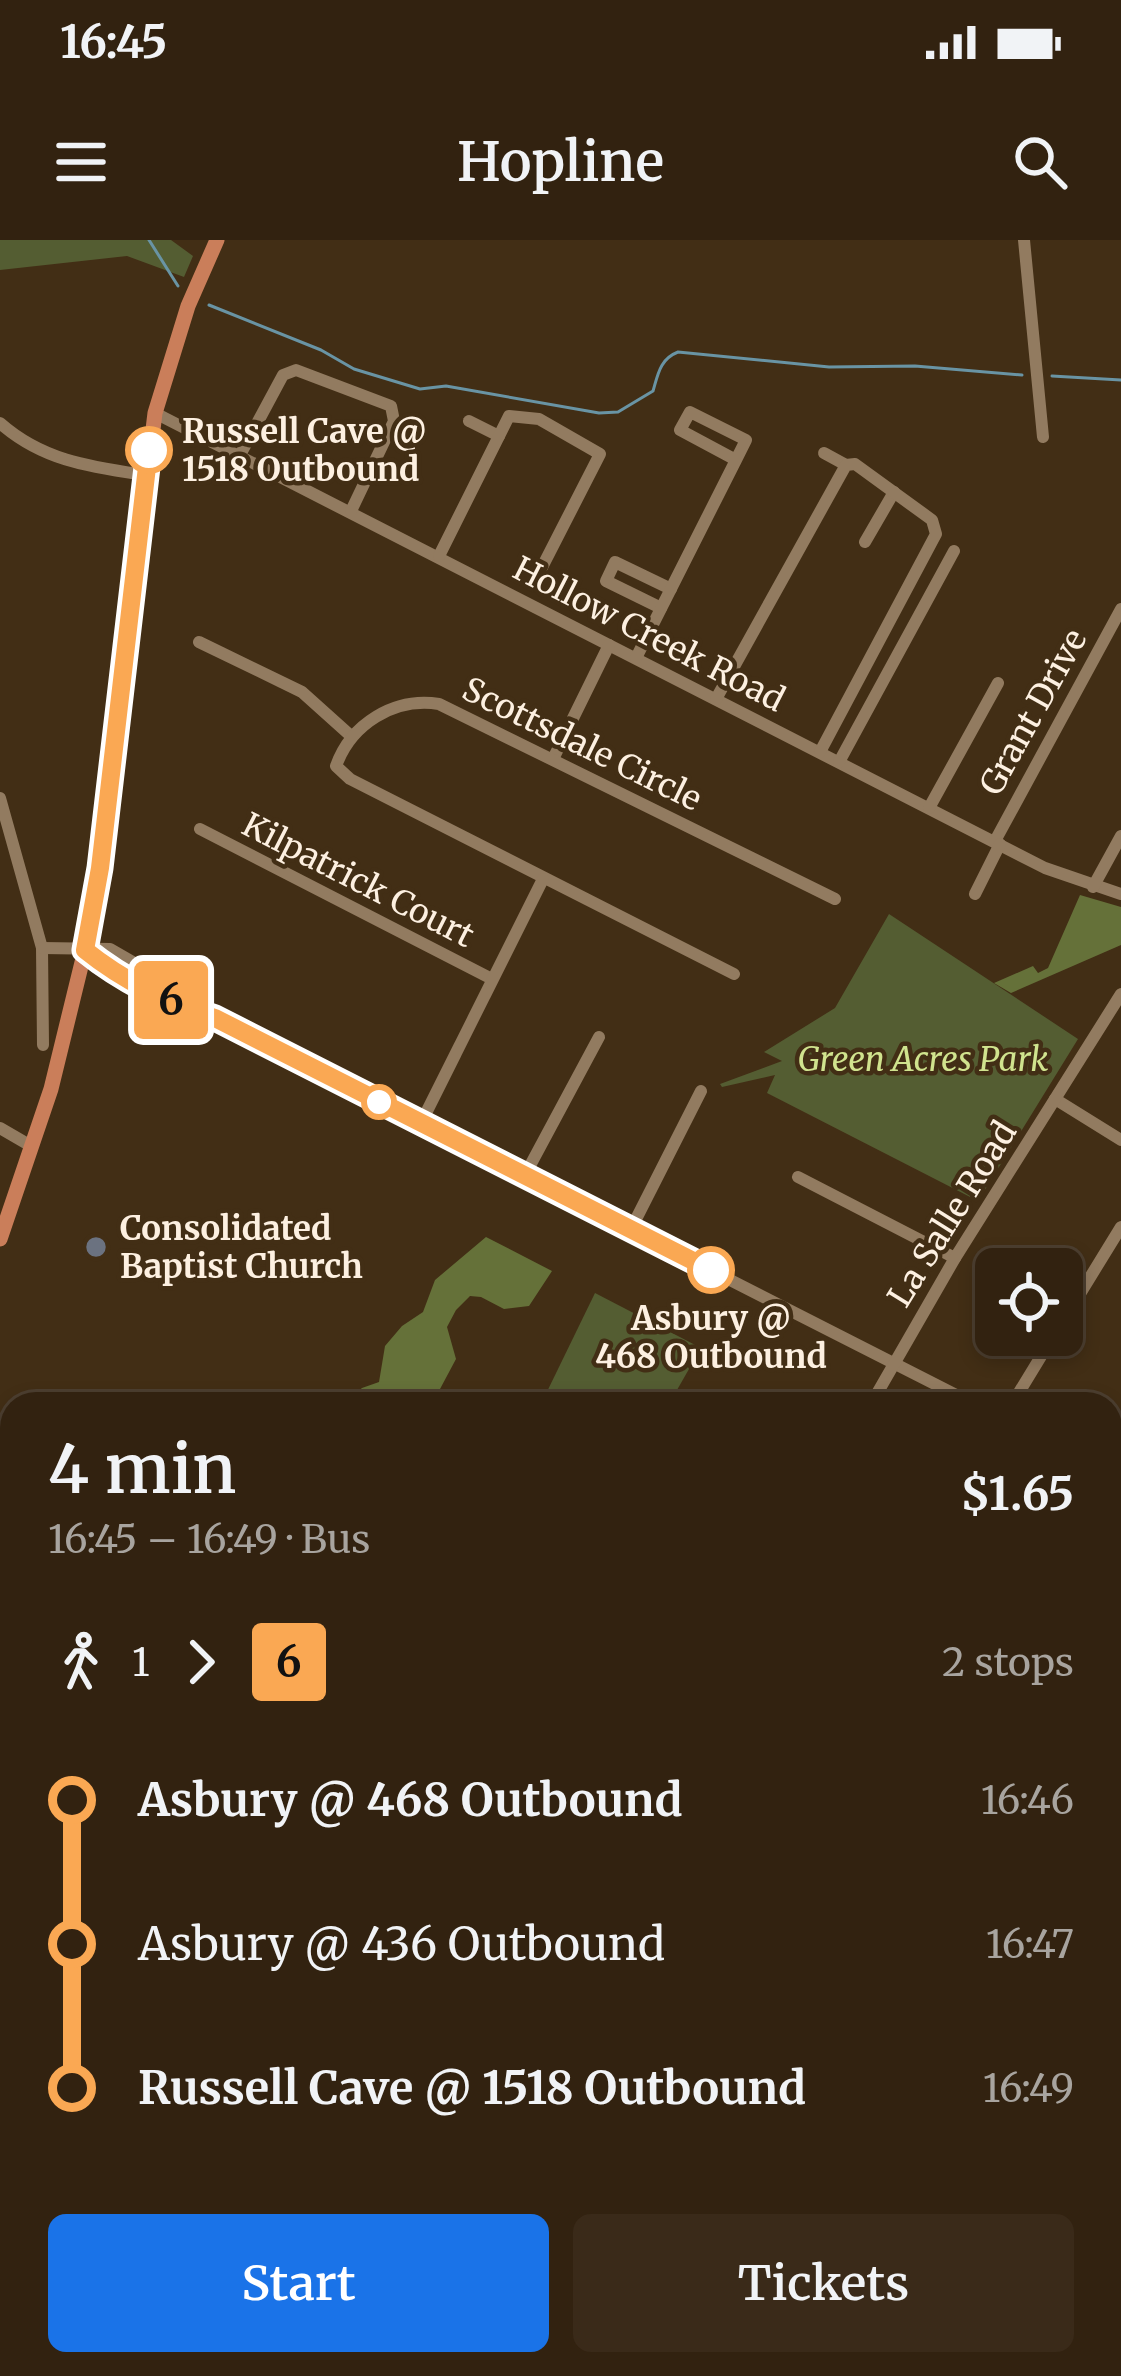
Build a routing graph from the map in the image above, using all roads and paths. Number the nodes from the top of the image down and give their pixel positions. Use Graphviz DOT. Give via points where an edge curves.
graph roads {
  1 [pos="217,240"];
  2 [pos="1024,240"];
  3 [pos="155,413"];
  4 [pos="469,421"];
  5 [pos="0,423"];
  6 [pos="499,436"];
  7 [pos="1043,437"];
  8 [pos="824,452"];
  9 [pos="240,455"];
  10 [pos="736,460"];
  11 [pos="846,465"];
  12 [pos="145,475"];
  13 [pos="894,492"];
  14 [pos="351,511"];
  15 [pos="865,542"];
  16 [pos="954,551"];
  17 [pos="439,556"];
  18 [pos="535,581"];
  19 [pos="671,589"];
  20 [pos="661,608"];
  21 [pos="1121,609"];
  22 [pos="199,642"];
  23 [pos="609,644"];
  24 [pos="636,658"];
  25 [pos="998,682"];
  26 [pos="716,699"];
  27 [pos="351,736"];
  28 [pos="820,752"];
  29 [pos="553,759"];
  30 [pos="838,761"];
  31 [pos="0,797"];
  32 [pos="929,808"];
  33 [pos="200,829"];
  34 [pos="1121,836"];
  35 [pos="998,843"];
  36 [pos="544,879"];
  37 [pos="1093,887"];
  38 [pos="975,894"];
  39 [pos="1121,894"];
  40 [pos="835,899"];
  41 [pos="42,947"];
  42 [pos="85,950"];
  43 [pos="734,974"];
  44 [pos="493,979"];
  45 [pos="1120,998"];
  46 [pos="599,1037"];
  47 [pos="43,1046"];
  48 [pos="701,1091"];
  49 [pos="1055,1100"];
  50 [pos="421,1123"];
  51 [pos="0,1128"];
  52 [pos="1121,1140"];
  53 [pos="31,1146"];
  54 [pos="525,1175"];
  55 [pos="798,1178"];
  56 [pos="1121,1227"];
  57 [pos="631,1229"];
  58 [pos="0,1239"];
  59 [pos="955,1258"];
  60 [pos="1083,1289"];
  61 [pos="1041,1356"];
  62 [pos="892,1363"];
  63 [pos="877,1392"];
  64 [pos="950,1392"];
  65 [pos="1019,1392"];
  1 -- 3 [label="main road"];
  2 -- 7 [label="street"];
  3 -- 9 [label="street, Hollow Creek Road"];
  3 -- 12 [label="main road"];
  4 -- 6 [label="street"];
  5 -- 12 [label="street" via="56,458"];
  6 -- 17 [label="street"];
  6 -- 18 [label="street" via="509,416 539,419 601,454"];
  8 -- 11 [label="street"];
  9 -- 14 [label="street, Hollow Creek Road"];
  9 -- 14 [label="street" via="283,375 296,370 391,406 394,421"];
  10 -- 10 [label="street" via="746,440 689,412 680,430"];
  10 -- 19 [label="street"];
  11 -- 13 [label="street"];
  11 -- 26 [label="street"];
  12 -- 42 [label="main road"];
  13 -- 15 [label="street"];
  13 -- 28 [label="street" via="932,520 936,534"];
  14 -- 17 [label="street, Hollow Creek Road"];
  16 -- 30 [label="street"];
  17 -- 23 [label="street, Hollow Creek Road"];
  19 -- 20 [label="street"];
  19 -- 20 [label="street" via="615,562 606,581"];
  20 -- 24 [label="street"];
  21 -- 35 [label="street, Grant Drive"];
  22 -- 27 [label="street" via="302,692"];
  23 -- 24 [label="street, Hollow Creek Road"];
  23 -- 29 [label="street"];
  24 -- 26 [label="street, Hollow Creek Road"];
  25 -- 32 [label="street"];
  26 -- 28 [label="street, Hollow Creek Road"];
  27 -- 29 [label="street, Scottsdale Circle" via="391,709 428,703"];
  27 -- 36 [label="street" via="336,766 343,774"];
  28 -- 30 [label="street, Hollow Creek Road"];
  29 -- 40 [label="street, Scottsdale Circle"];
  30 -- 32 [label="street, Hollow Creek Road"];
  31 -- 41 [label="street"];
  32 -- 35 [label="street, Hollow Creek Road"];
  33 -- 44 [label="street, Kilpatrick Court"];
  34 -- 37 [label="street"];
  35 -- 37 [label="street, Hollow Creek Road"];
  35 -- 38 [label="street, Grant Drive"];
  36 -- 43 [label="street"];
  36 -- 44 [label="street"];
  37 -- 39 [label="street, Hollow Creek Road"];
  41 -- 42 [label="street"];
  41 -- 47 [label="street"];
  42 -- 50 [label="street"];
  42 -- 53 [label="main road"];
  44 -- 50 [label="street"];
  45 -- 49 [label="street, La Salle Road"];
  46 -- 54 [label="street"];
  48 -- 57 [label="street"];
  49 -- 52 [label="street"];
  49 -- 59 [label="street, La Salle Road"];
  50 -- 54 [label="street"];
  51 -- 53 [label="street"];
  53 -- 58 [label="main road"];
  54 -- 57 [label="street"];
  55 -- 59 [label="street"];
  56 -- 60 [label="street"];
  57 -- 62 [label="street"];
  59 -- 62 [label="street, La Salle Road"];
  61 -- 65 [label="street"];
  62 -- 63 [label="street, La Salle Road"];
  62 -- 64 [label="street"];
}
